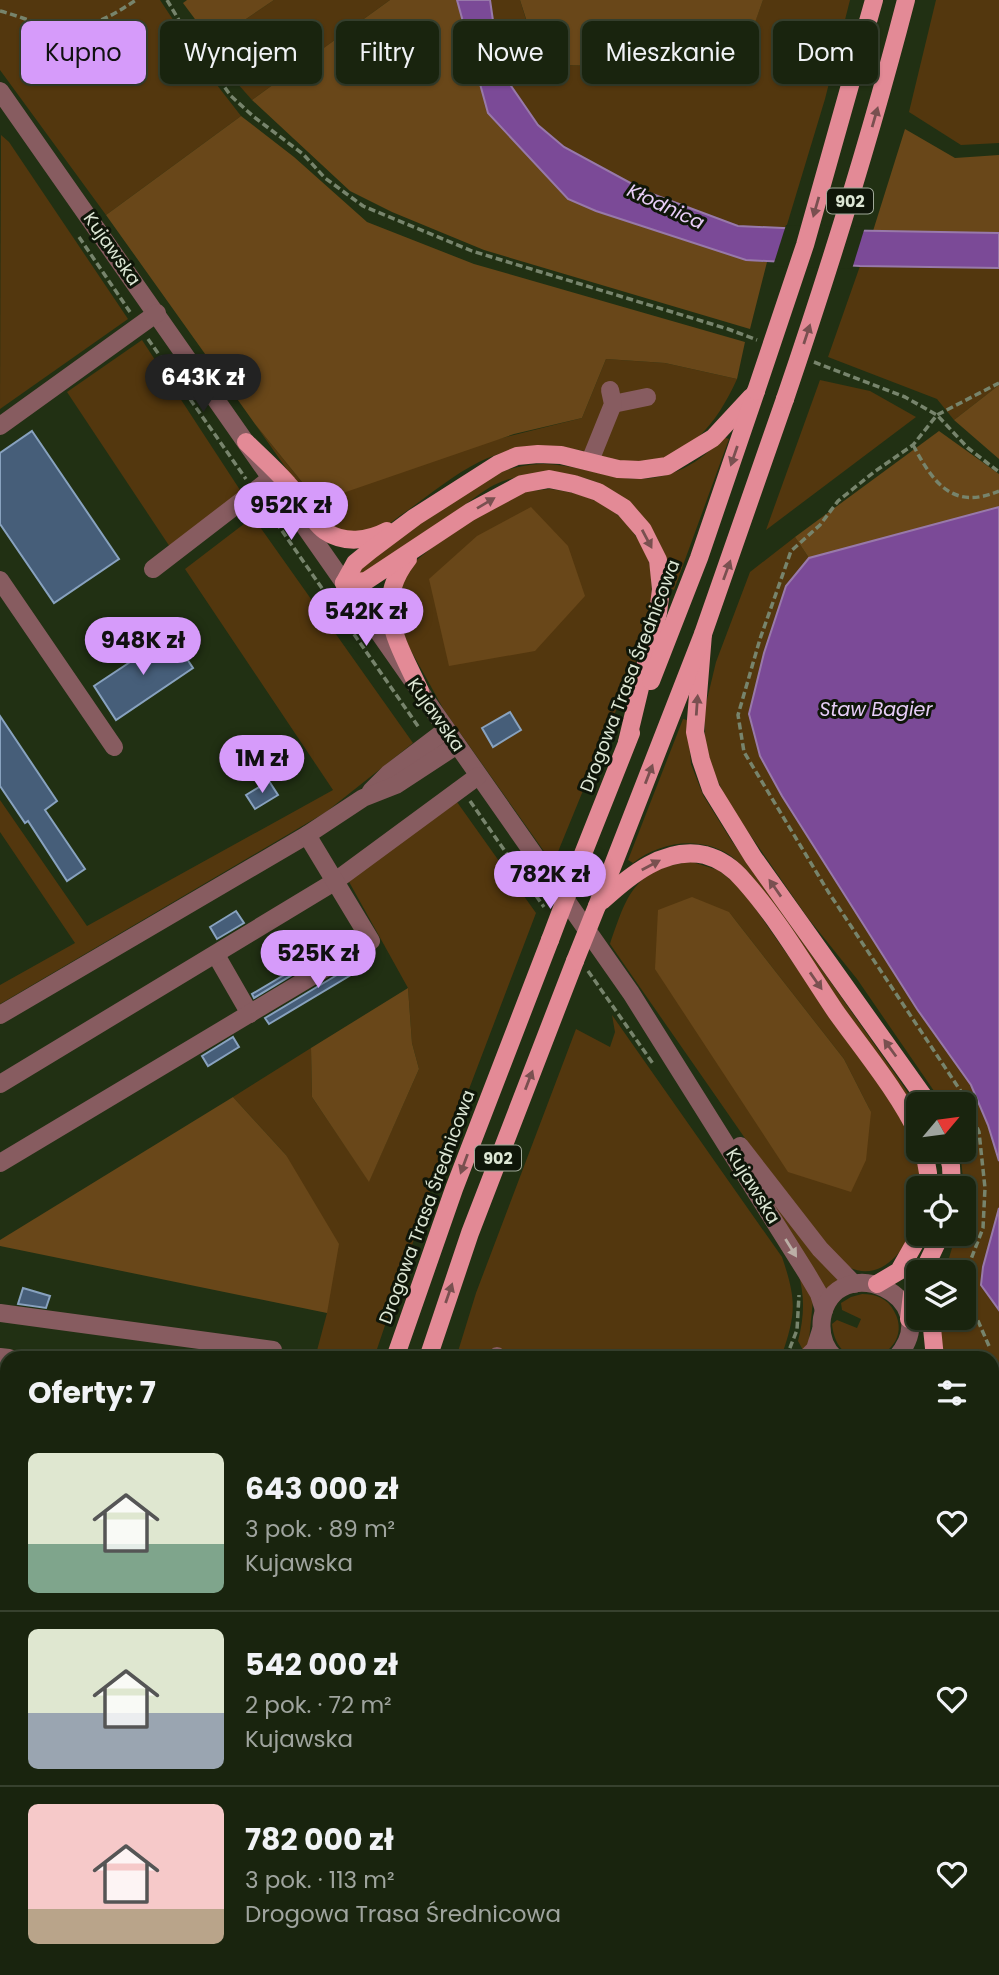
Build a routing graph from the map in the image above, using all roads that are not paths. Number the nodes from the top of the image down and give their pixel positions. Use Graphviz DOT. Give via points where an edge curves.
graph roads {
  1 [pos="874,0"];
  2 [pos="906,0"];
  3 [pos="0,90"];
  4 [pos="6,113"];
  5 [pos="157,313"];
  6 [pos="756,391"];
  7 [pos="647,397"];
  8 [pos="0,426"];
  9 [pos="246,442"];
  10 [pos="590,461"];
  11 [pos="270,479"];
  12 [pos="415,517"];
  13 [pos="428,540"];
  14 [pos="153,569"];
  15 [pos="0,580"];
  16 [pos="344,583"];
  17 [pos="703,634"];
  18 [pos="420,691"];
  19 [pos="446,730"];
  20 [pos="627,742"];
  21 [pos="457,745"];
  22 [pos="114,747"];
  23 [pos="478,776"];
  24 [pos="363,798"];
  25 [pos="307,835"];
  26 [pos="334,881"];
  27 [pos="597,906"];
  28 [pos="216,955"];
  29 [pos="250,1014"];
  30 [pos="0,1015"];
  31 [pos="678,1064"];
  32 [pos="0,1084"];
  33 [pos="920,1092"];
  34 [pos="906,1114"];
  35 [pos="0,1163"];
  36 [pos="913,1246"];
  37 [pos="854,1284"];
  38 [pos="877,1284"];
  39 [pos="824,1310"];
  40 [pos="906,1312"];
  41 [pos="0,1313"];
  42 [pos="821,1330"];
  43 [pos="909,1330"];
  44 [pos="932,1330"];
  45 [pos="908,1350"];
  46 [pos="273,1351"];
  47 [pos="397,1351"];
  48 [pos="430,1351"];
  49 [pos="813,1351"];
  50 [pos="829,1351"];
  51 [pos="934,1351"];
  1 -- 6 [label="main road, Drogowa Trasa Średnicowa / 902, one-way, bridge" via="805,245"];
  17 -- 2 [label="main road, 902, one-way, bridge" via="868,143"];
  3 -- 4 [label="street, Kujawska"];
  4 -- 5 [label="street, Kujawska"];
  5 -- 8 [label="street"];
  5 -- 9 [label="street, Kujawska"];
  6 -- 10 [label="main road" via="713,438 667,466 618,469"];
  6 -- 20 [label="main road, Drogowa Trasa Średnicowa / 902, one-way" via="699,558"];
  7 -- 10 [label="street" via="612,397"];
  9 -- 11 [label="street, Kujawska"];
  9 -- 12 [label="main road" via="290,485 324,530 341,538 375,537"];
  10 -- 12 [label="main road" via="561,455 517,456 478,474"];
  11 -- 14 [label="street"];
  11 -- 16 [label="street, Kujawska"];
  12 -- 16 [label="main road" via="355,563"];
  13 -- 16 [label="main road" via="366,581"];
  13 -- 18 [label="main road" via="397,573 388,613"];
  13 -- 20 [label="main road, one-way" via="522,484 549,480 574,484 624,508 643,530 658,561 661,589"];
  15 -- 22 [label="street"];
  16 -- 18 [label="street, Kujawska"];
  27 -- 17 [label="main road, 902, one-way"];
  33 -- 17 [label="main road, one-way" via="753,857 712,789 695,732"];
  18 -- 19 [label="street, Kujawska"];
  19 -- 21 [label="street, Kujawska"];
  19 -- 24 [label="street"];
  20 -- 47 [label="main road, Drogowa Trasa Średnicowa / 902, one-way, bridge" via="459,1176"];
  21 -- 23 [label="street, Kujawska"];
  21 -- 24 [label="street" via="396,785"];
  23 -- 26 [label="street"];
  23 -- 31 [label="street, Kujawska"];
  24 -- 25 [label="street"];
  25 -- 26 [label="street"];
  25 -- 30 [label="street"];
  26 -- 28 [label="street"];
  26 -- 29 [label="street" via="372,941"];
  27 -- 34 [label="main road, one-way" via="635,874 666,857 705,855 731,868 771,917"];
  48 -- 27 [label="main road, 902, one-way, bridge" via="470,1233 581,965"];
  28 -- 29 [label="street"];
  28 -- 32 [label="street"];
  29 -- 35 [label="street"];
  31 -- 37 [label="street, Kujawska" via="820,1249"];
  31 -- 39 [label="street, Kujawska, one-way" via="806,1272"];
  36 -- 38 [label="main road" via="899,1270"];
  37 -- 38 [label="street"];
  37 -- 39 [label="street" via="836,1293"];
  38 -- 40 [label="street" via="896,1294"];
  39 -- 42 [label="street"];
  41 -- 46 [label="street"];
  42 -- 49 [label="street"];
  42 -- 50 [label="street"];
  43 -- 45 [label="street"];
  44 -- 51 [label="main road"];
}
